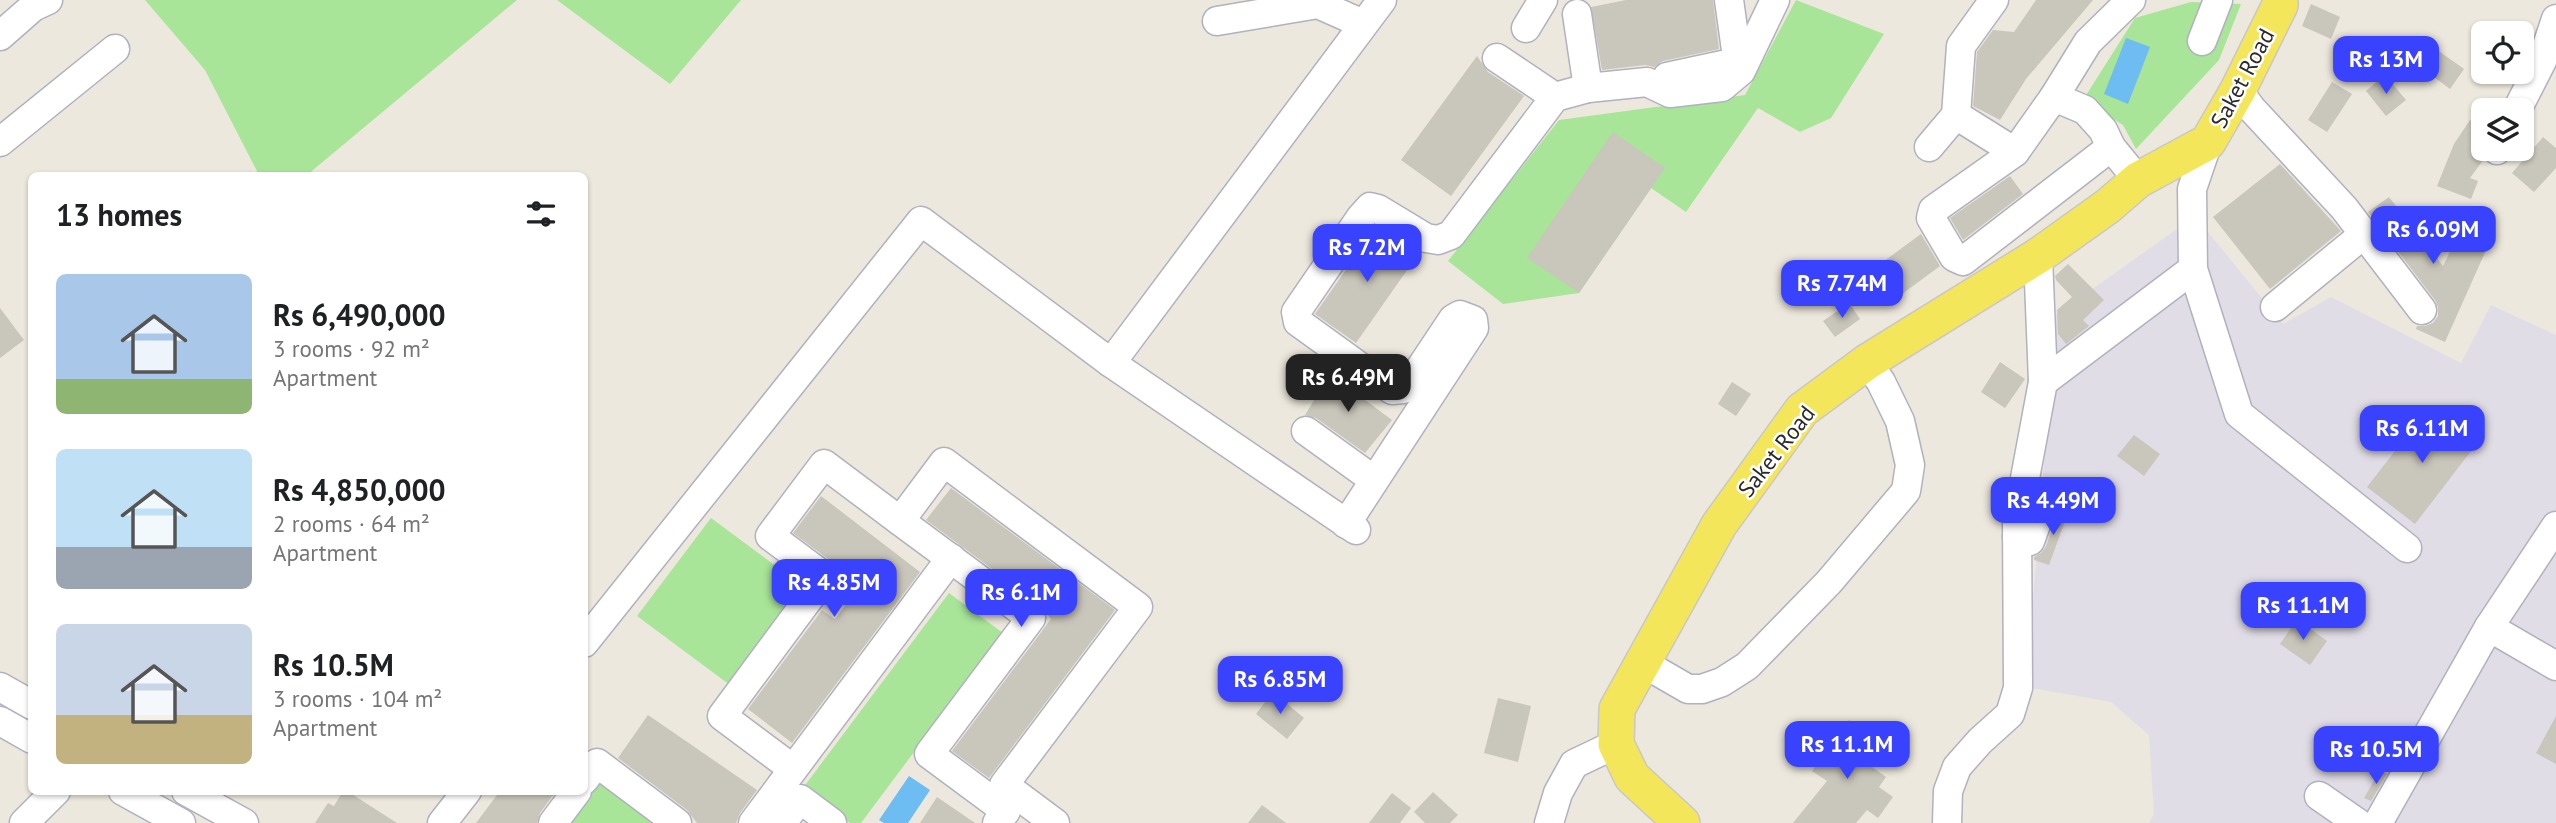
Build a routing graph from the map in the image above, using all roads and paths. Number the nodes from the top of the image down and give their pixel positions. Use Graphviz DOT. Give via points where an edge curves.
graph roads {
  1 [pos="48,0"];
  2 [pos="1382,0"];
  3 [pos="1543,0"];
  4 [pos="1775,0"];
  5 [pos="1994,0"];
  6 [pos="2131,0"];
  7 [pos="2218,0"];
  8 [pos="2280,0"];
  9 [pos="1743,6"];
  10 [pos="1577,14"];
  11 [pos="2556,19"];
  12 [pos="1217,21"];
  13 [pos="1363,24"];
  14 [pos="1526,28"];
  15 [pos="0,36"];
  16 [pos="2202,41"];
  17 [pos="114,49"];
  18 [pos="1497,58"];
  19 [pos="2550,59"];
  20 [pos="1647,82"];
  21 [pos="1588,88"];
  22 [pos="2238,90"];
  23 [pos="1555,97"];
  24 [pos="2054,97"];
  25 [pos="2525,98"];
  26 [pos="1956,115"];
  27 [pos="0,142"];
  28 [pos="2208,142"];
  29 [pos="1929,146"];
  30 [pos="2111,147"];
  31 [pos="2015,152"];
  32 [pos="2138,180"];
  33 [pos="2364,234"];
  34 [pos="2038,256"];
  35 [pos="2193,269"];
  36 [pos="2275,307"];
  37 [pos="2422,310"];
  38 [pos="1867,362"];
  39 [pos="1111,363"];
  40 [pos="2043,383"];
  41 [pos="1306,431"];
  42 [pos="1374,480"];
  43 [pos="2043,505"];
  44 [pos="900,521"];
  45 [pos="2556,526"];
  46 [pos="2024,539"];
  47 [pos="2407,548"];
  48 [pos="951,558"];
  49 [pos="2489,627"];
  50 [pos="588,638"];
  51 [pos="1643,663"];
  52 [pos="2556,666"];
  53 [pos="0,687"];
  54 [pos="28,703"];
  55 [pos="0,721"];
  56 [pos="28,737"];
  57 [pos="1616,744"];
  58 [pos="793,769"];
  59 [pos="588,775"];
  60 [pos="130,795"];
  61 [pos="193,795"];
  62 [pos="464,795"];
  63 [pos="574,795"];
  64 [pos="2319,796"];
  65 [pos="181,823"];
  66 [pos="244,823"];
  67 [pos="442,823"];
  68 [pos="553,823"];
  69 [pos="677,823"];
  70 [pos="753,823"];
  71 [pos="782,823"];
  72 [pos="832,823"];
  73 [pos="997,823"];
  74 [pos="1055,823"];
  75 [pos="1549,823"];
  76 [pos="1682,823"];
  77 [pos="1947,823"];
  78 [pos="2358,823"];
  79 [pos="2378,823"];
  1 -- 15 [label="street"];
  2 -- 13 [label="street"];
  3 -- 14 [label="street"];
  4 -- 20 [label="street" via="1741,71 1722,87 1670,93"];
  5 -- 26 [label="street" via="1961,46"];
  6 -- 24 [label="street" via="2088,42"];
  7 -- 16 [label="street"];
  8 -- 22 [label="main road, Saket Road"];
  9 -- 20 [label="street" via="1737,57 1732,63"];
  10 -- 21 [label="street"];
  11 -- 19 [label="street"];
  12 -- 13 [label="street" via="1318,4"];
  13 -- 39 [label="street"];
  17 -- 27 [label="street"];
  18 -- 23 [label="street"];
  19 -- 25 [label="street"];
  20 -- 21 [label="street"];
  21 -- 23 [label="street"];
  22 -- 28 [label="main road, Saket Road"];
  22 -- 33 [label="street"];
  23 -- 42 [label="street" via="1451,234 1438,240 1426,238 1370,207 1296,312 1298,322 1392,390 1409,385 1453,319 1461,315 1473,320 1474,328"];
  24 -- 30 [label="street" via="2085,110"];
  24 -- 31 [label="street"];
  26 -- 29 [label="street"];
  26 -- 31 [label="street"];
  28 -- 32 [label="main road, Saket Road"];
  28 -- 35 [label="street" via="2192,189"];
  30 -- 31 [label="street" via="1964,261 1954,257 1931,218 1933,210"];
  30 -- 32 [label="street"];
  32 -- 34 [label="main road, Saket Road"];
  33 -- 36 [label="street"];
  33 -- 37 [label="street"];
  34 -- 38 [label="main road, Saket Road"];
  34 -- 40 [label="street"];
  35 -- 40 [label="street"];
  35 -- 47 [label="street" via="2239,414"];
  38 -- 51 [label="main road, Saket Road" via="1802,410 1719,525"];
  38 -- 51 [label="street" via="1900,421 1910,465 1906,491 1829,582 1747,666 1702,689 1688,689"];
  39 -- 42 [label="street" via="1351,527"];
  39 -- 50 [label="street" via="921,222"];
  40 -- 46 [label="street"];
  41 -- 42 [label="street"];
  43 -- 46 [label="street"];
  44 -- 48 [label="street"];
  44 -- 58 [label="street" via="824,464 770,536 825,577 722,716"];
  44 -- 74 [label="street" via="944,462 1138,607 1004,785"];
  45 -- 49 [label="street"];
  46 -- 77 [label="street" via="2018,688 2010,714 1956,767 1948,791"];
  48 -- 58 [label="street"];
  48 -- 73 [label="street" via="1031,618 929,754 1006,811"];
  49 -- 52 [label="street"];
  49 -- 79 [label="street"];
  51 -- 57 [label="main road, Saket Road" via="1617,709"];
  53 -- 54 [label="street"];
  55 -- 56 [label="street"];
  57 -- 75 [label="street" via="1574,764"];
  57 -- 76 [label="main road, Saket Road" via="1632,777"];
  58 -- 70 [label="street"];
  59 -- 69 [label="street" via="597,763"];
  60 -- 65 [label="street"];
  61 -- 66 [label="street"];
  62 -- 67 [label="street"];
  63 -- 68 [label="street"];
  64 -- 78 [label="street"];
  71 -- 72 [label="street" via="800,799"];
}
